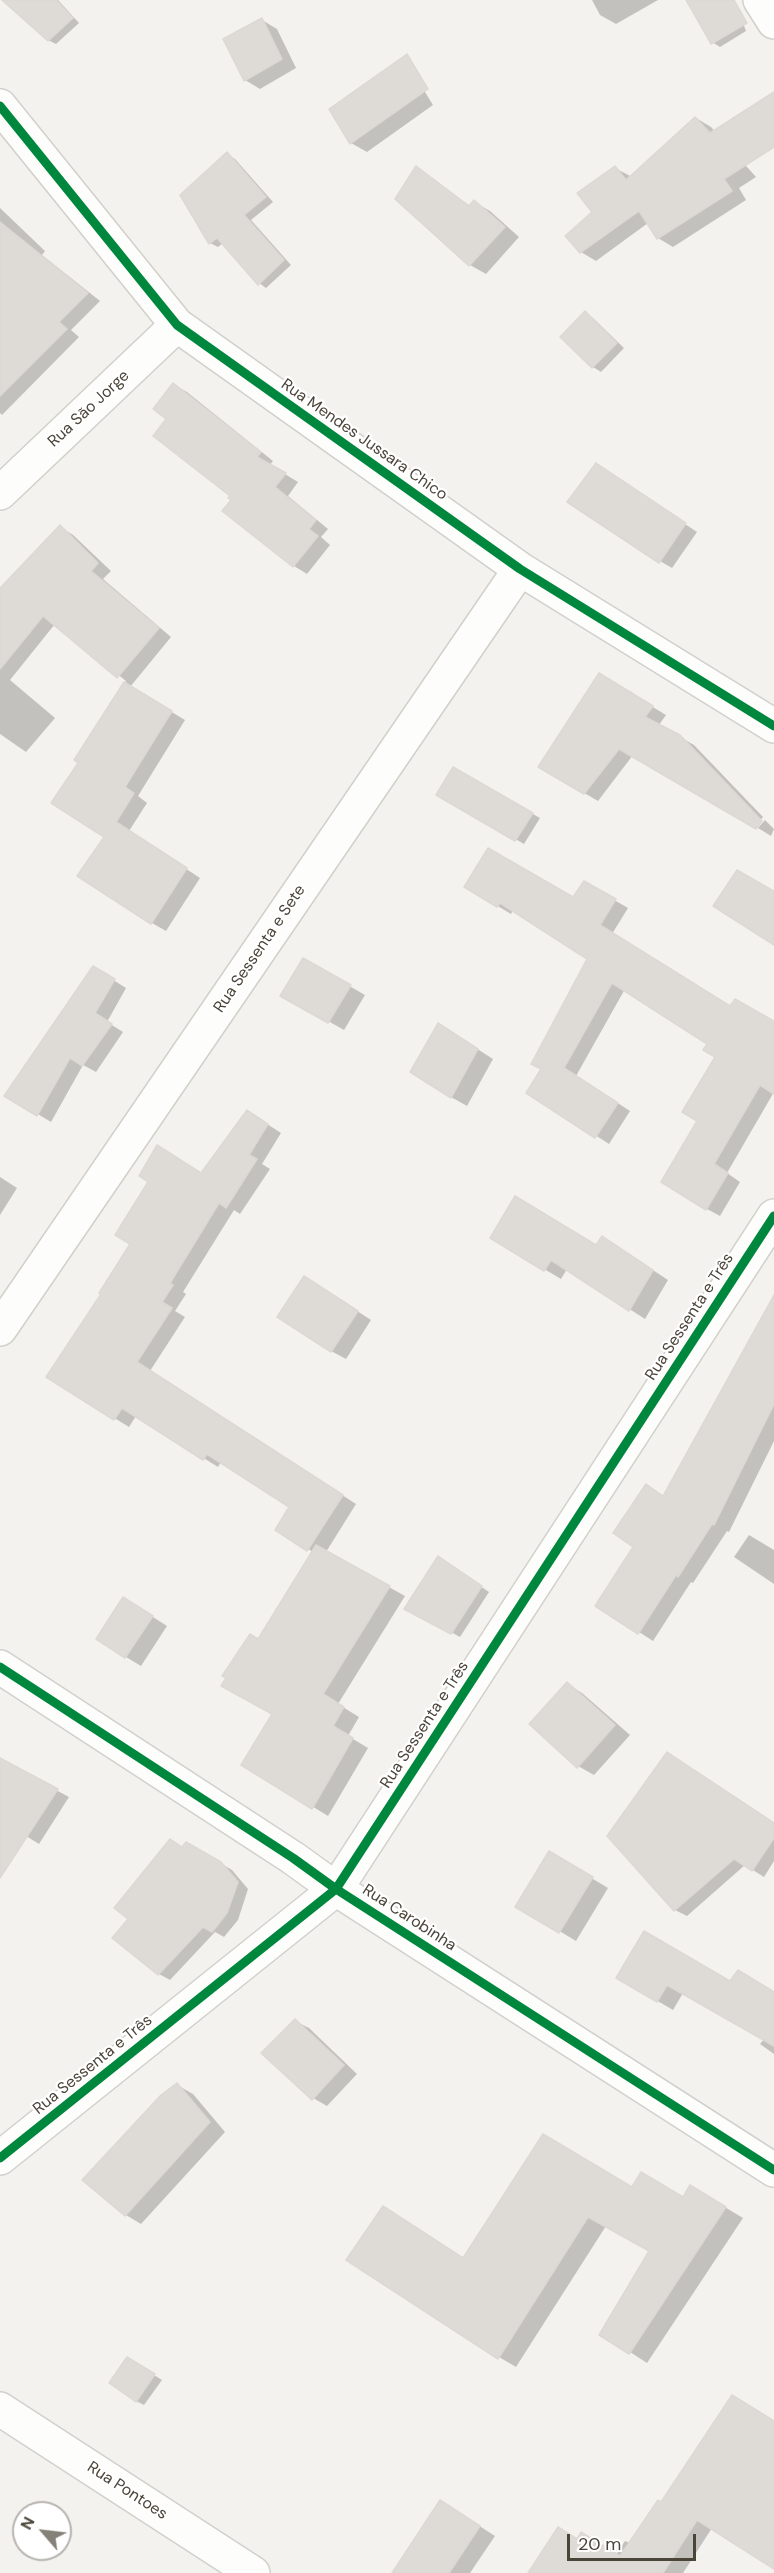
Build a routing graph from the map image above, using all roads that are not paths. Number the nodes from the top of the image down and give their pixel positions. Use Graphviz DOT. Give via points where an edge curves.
graph roads {
  1 [pos="760,0"];
  2 [pos="774,22"];
  3 [pos="0,106"];
  4 [pos="177,325"];
  5 [pos="0,493"];
  6 [pos="520,569"];
  7 [pos="774,726"];
  8 [pos="774,1216"];
  9 [pos="0,1329"];
  10 [pos="0,1667"];
  11 [pos="336,1889"];
  12 [pos="0,2158"];
  13 [pos="774,2170"];
  14 [pos="0,2409"];
  15 [pos="253,2573"];
  1 -- 2 [label="street"];
  3 -- 4 [label="street, Rua Mendes Jussara Chico"];
  4 -- 5 [label="street, Rua São Jorge"];
  4 -- 6 [label="street, Rua Mendes Jussara Chico"];
  6 -- 7 [label="street, Rua Mendes Jussara Chico"];
  6 -- 9 [label="street, Rua Sessenta e Sete"];
  8 -- 11 [label="street, Rua Sessenta e Três"];
  10 -- 11 [label="street, Rua Carobinha"];
  11 -- 12 [label="street, Rua Sessenta e Três"];
  11 -- 13 [label="street, Rua Carobinha"];
  14 -- 15 [label="street, Rua Pontoes"];
}
